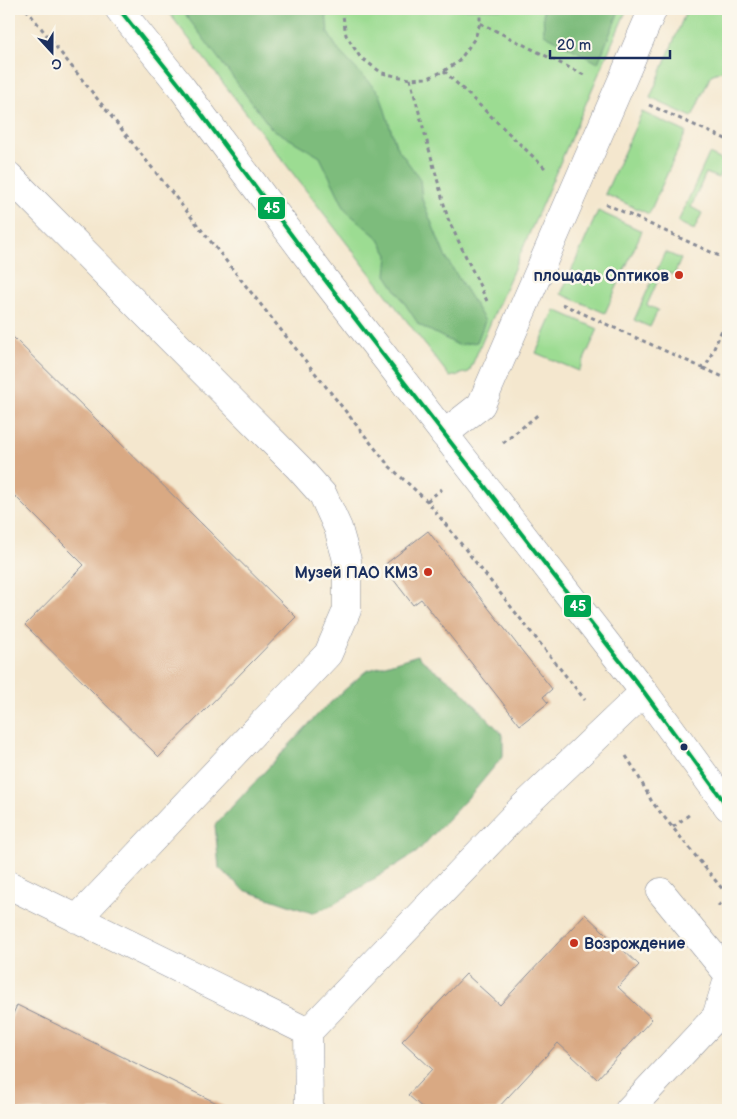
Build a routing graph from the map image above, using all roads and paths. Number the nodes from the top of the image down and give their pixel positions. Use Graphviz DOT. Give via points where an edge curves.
graph roads {
  1 [pos="26,9"];
  2 [pos="119,9"];
  3 [pos="342,9"];
  4 [pos="480,9"];
  5 [pos="654,9"];
  6 [pos="410,80"];
  7 [pos="696,126"];
  8 [pos="728,140"];
  9 [pos="9,176"];
  10 [pos="531,290"];
  11 [pos="728,316"];
  12 [pos="507,345"];
  13 [pos="705,369"];
  14 [pos="728,379"];
  15 [pos="540,414"];
  16 [pos="444,434"];
  17 [pos="502,443"];
  18 [pos="448,485"];
  19 [pos="427,501"];
  20 [pos="644,692"];
  21 [pos="607,728"];
  22 [pos="728,807"];
  23 [pos="693,812"];
  24 [pos="673,827"];
  25 [pos="9,885"];
  26 [pos="661,892"];
  27 [pos="728,896"];
  28 [pos="77,919"];
  29 [pos="728,974"];
  30 [pos="728,979"];
  31 [pos="308,1032"];
  32 [pos="310,1110"];
  33 [pos="629,1110"];
  1 -- 19 [label="path" via="389,466"];
  2 -- 16 [label="main road"];
  3 -- 6 [label="path" via="346,35 360,57 382,73"];
  4 -- 6 [label="path" via="475,38 459,61 428,78"];
  5 -- 10 [label="main road"];
  6 -- 12 [label="path" via="448,219"];
  7 -- 8 [label="path"];
  9 -- 28 [label="main road" via="323,495 338,528 347,560 347,610 328,654"];
  10 -- 12 [label="main road"];
  10 -- 13 [label="path"];
  11 -- 13 [label="path"];
  12 -- 16 [label="main road" via="481,406"];
  13 -- 14 [label="path"];
  15 -- 17 [label="path"];
  16 -- 20 [label="main road"];
  18 -- 19 [label="path"];
  19 -- 21 [label="path"];
  20 -- 21 [label="main road"];
  20 -- 22 [label="main road"];
  21 -- 24 [label="path" via="652,802"];
  21 -- 31 [label="main road" via="520,810"];
  23 -- 24 [label="path"];
  24 -- 27 [label="path"];
  25 -- 28 [label="main road"];
  26 -- 29 [label="main road"];
  28 -- 31 [label="main road"];
  30 -- 33 [label="main road" via="716,1017"];
  31 -- 32 [label="main road"];
}
